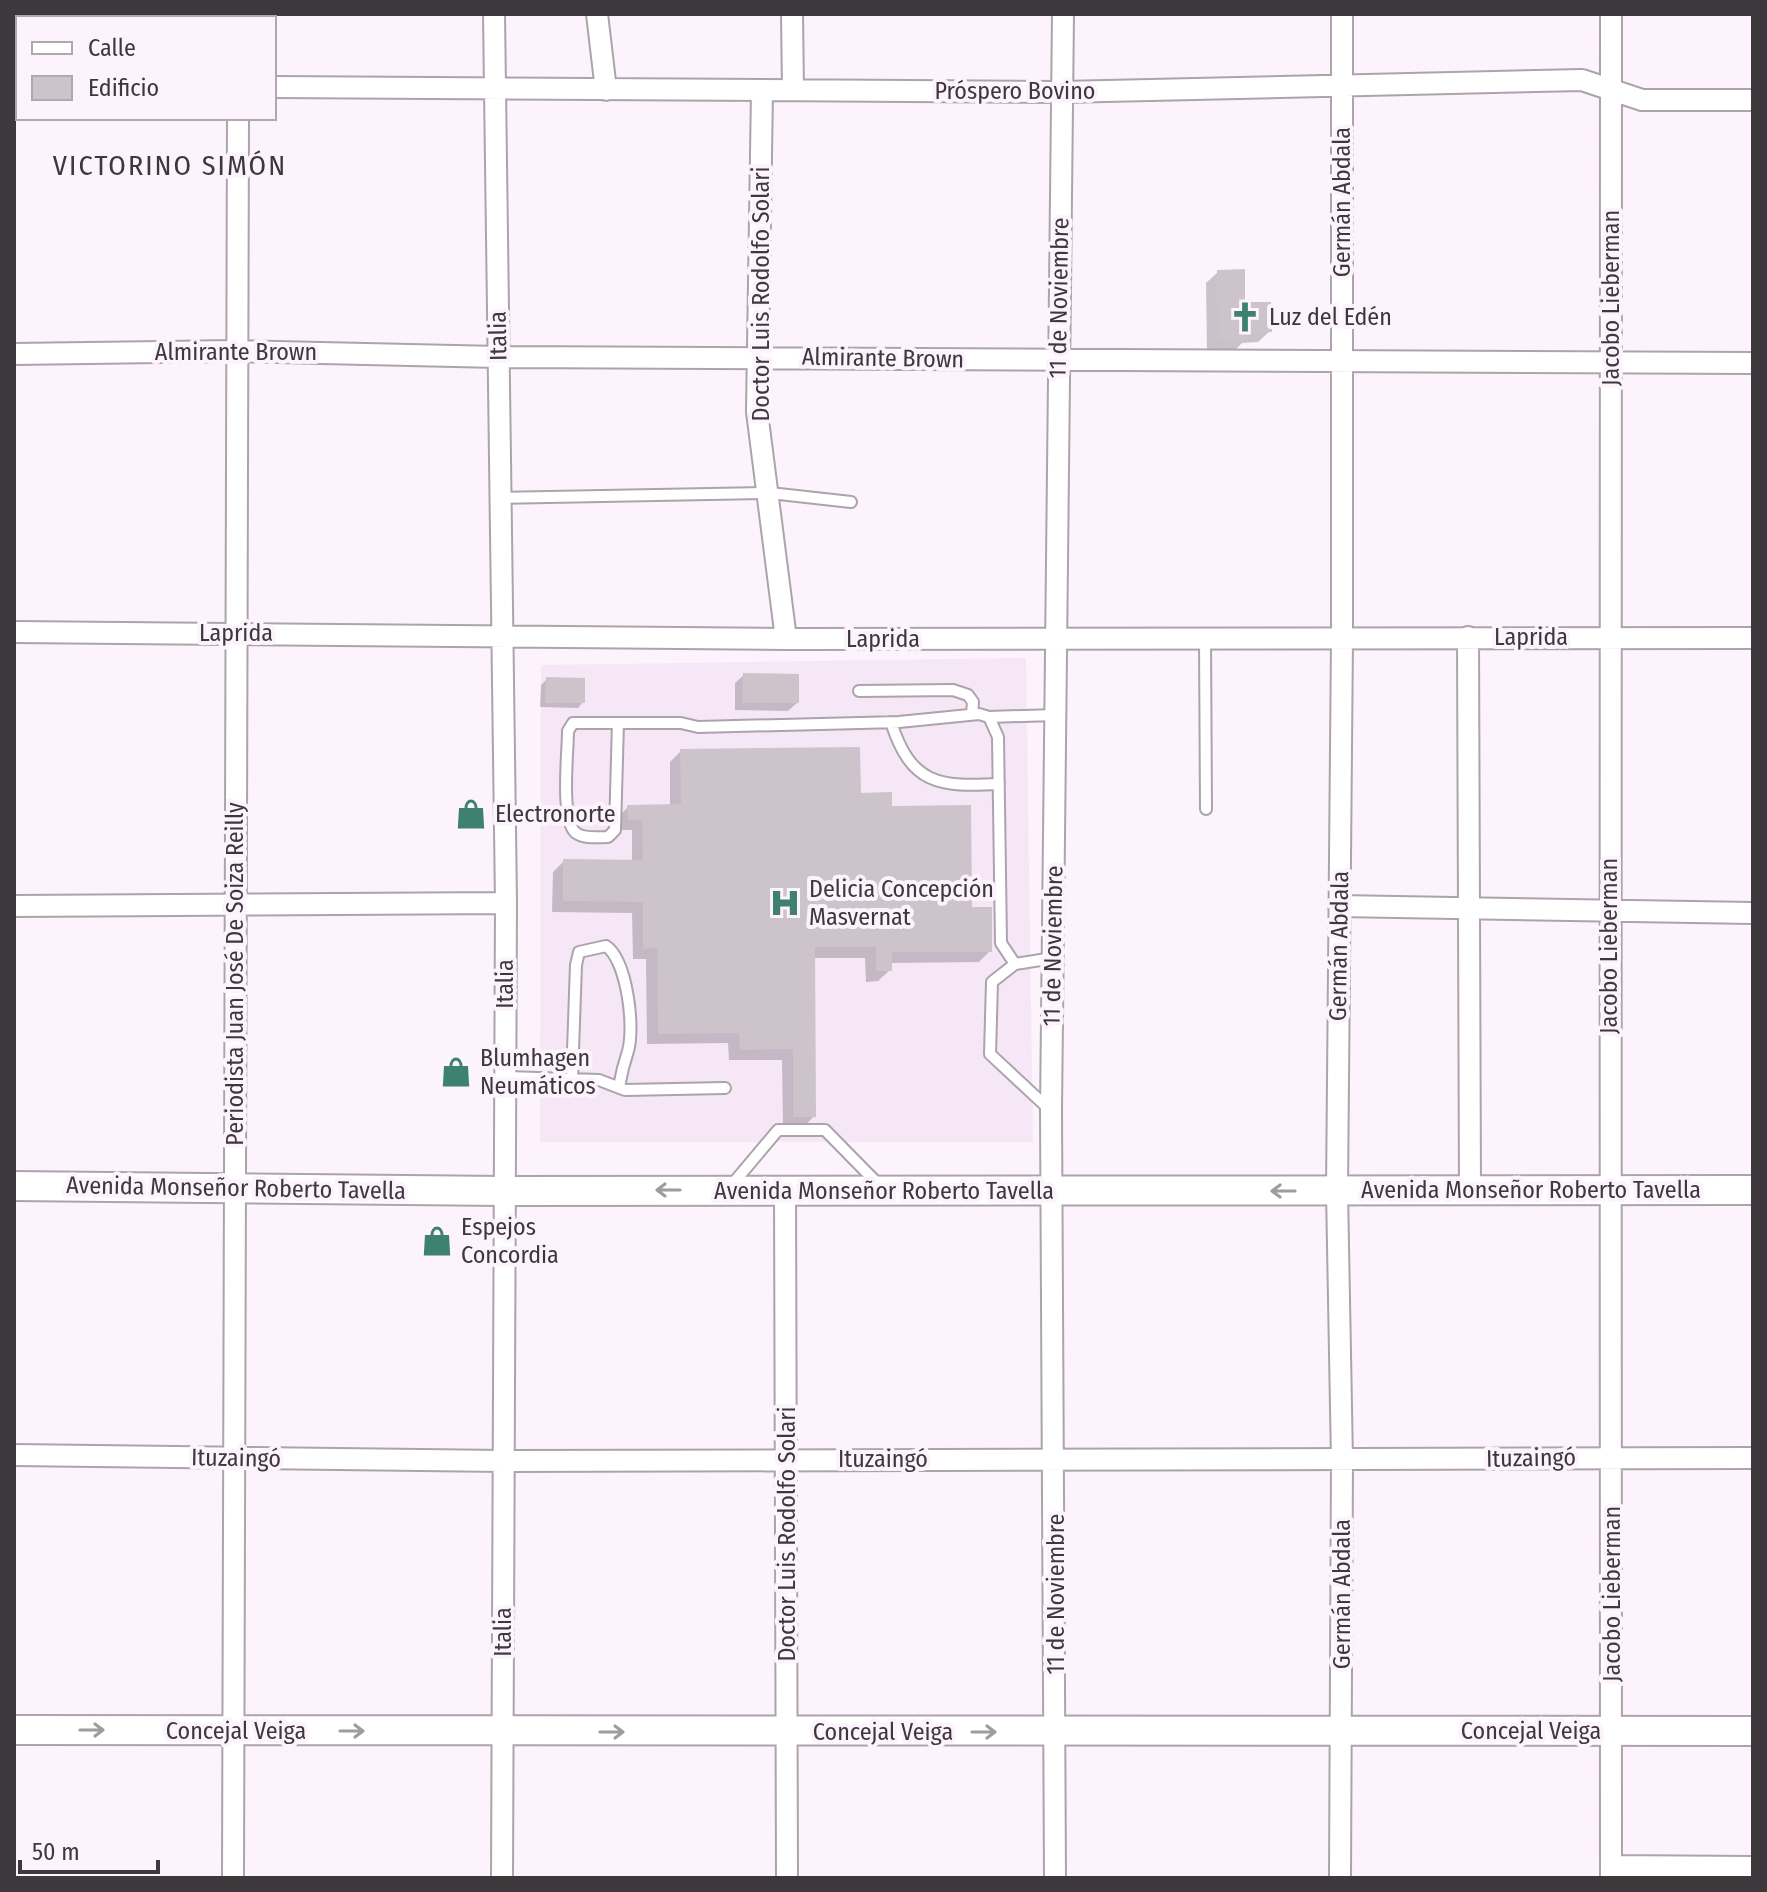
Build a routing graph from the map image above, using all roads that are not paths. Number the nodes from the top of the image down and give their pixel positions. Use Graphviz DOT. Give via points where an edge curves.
graph roads {
  1 [pos="494,14"];
  2 [pos="597,14"];
  3 [pos="792,14"];
  4 [pos="1063,14"];
  5 [pos="1342,14"];
  6 [pos="1611,14"];
  7 [pos="1342,85"];
  8 [pos="276,87"];
  9 [pos="1611,89"];
  10 [pos="495,90"];
  11 [pos="606,90"];
  12 [pos="793,90"];
  13 [pos="762,91"];
  14 [pos="1062,92"];
  15 [pos="1753,100"];
  16 [pos="238,120"];
  17 [pos="236,351"];
  18 [pos="14,354"];
  19 [pos="499,357"];
  20 [pos="758,357"];
  21 [pos="1611,359"];
  22 [pos="1058,360"];
  23 [pos="1342,360"];
  24 [pos="1753,363"];
  25 [pos="770,493"];
  26 [pos="500,498"];
  27 [pos="851,502"];
  28 [pos="14,632"];
  29 [pos="234,633"];
  30 [pos="501,634"];
  31 [pos="1468,637"];
  32 [pos="1612,637"];
  33 [pos="1056,638"];
  34 [pos="1342,638"];
  35 [pos="1753,638"];
  36 [pos="786,639"];
  37 [pos="1205,639"];
  38 [pos="859,691"];
  39 [pos="972,714"];
  40 [pos="1055,715"];
  41 [pos="989,717"];
  42 [pos="891,722"];
  43 [pos="618,723"];
  44 [pos="999,784"];
  45 [pos="1206,809"];
  46 [pos="234,903"];
  47 [pos="506,903"];
  48 [pos="14,906"];
  49 [pos="1339,906"];
  50 [pos="1470,908"];
  51 [pos="1609,911"];
  52 [pos="1753,913"];
  53 [pos="1053,958"];
  54 [pos="1015,964"];
  55 [pos="505,1077"];
  56 [pos="572,1079"];
  57 [pos="619,1087"];
  58 [pos="725,1088"];
  59 [pos="1051,1110"];
  60 [pos="14,1186"];
  61 [pos="235,1187"];
  62 [pos="1608,1188"];
  63 [pos="727,1190"];
  64 [pos="785,1190"];
  65 [pos="884,1190"];
  66 [pos="1753,1190"];
  67 [pos="505,1191"];
  68 [pos="1054,1191"];
  69 [pos="1337,1191"];
  70 [pos="1470,1191"];
  71 [pos="14,1455"];
  72 [pos="1614,1457"];
  73 [pos="236,1458"];
  74 [pos="1055,1458"];
  75 [pos="1753,1458"];
  76 [pos="788,1460"];
  77 [pos="504,1461"];
  78 [pos="1342,1461"];
  79 [pos="14,1730"];
  80 [pos="233,1730"];
  81 [pos="1611,1731"];
  82 [pos="1753,1731"];
  83 [pos="503,1732"];
  84 [pos="787,1732"];
  85 [pos="1057,1732"];
  86 [pos="1342,1732"];
  87 [pos="1753,1867"];
  88 [pos="1611,1872"];
  89 [pos="233,1878"];
  90 [pos="502,1878"];
  91 [pos="787,1878"];
  92 [pos="1055,1878"];
  93 [pos="1340,1878"];
  1 -- 10 [label="street, Italia"];
  2 -- 11 [label="street"];
  3 -- 12 [label="street"];
  4 -- 14 [label="street, 11 de Noviembre"];
  5 -- 7 [label="street, Germán Abdala"];
  6 -- 9 [label="street, Jacobo Lieberman"];
  7 -- 9 [label="street, Próspero Bovino" via="1582,80"];
  7 -- 14 [label="street, Próspero Bovino"];
  7 -- 23 [label="street, Germán Abdala"];
  8 -- 10 [label="street, Próspero Bovino"];
  9 -- 15 [label="street, Próspero Bovino" via="1642,100"];
  9 -- 21 [label="street, Jacobo Lieberman"];
  10 -- 11 [label="street, Próspero Bovino"];
  10 -- 19 [label="street, Italia"];
  11 -- 13 [label="street, Próspero Bovino"];
  12 -- 13 [label="street, Próspero Bovino"];
  12 -- 14 [label="street, Próspero Bovino"];
  13 -- 20 [label="street, Doctor Luis Rodolfo Solari"];
  14 -- 22 [label="street, 11 de Noviembre"];
  16 -- 17 [label="street, Periodista Juan José De Soiza Reilly"];
  17 -- 18 [label="street, Almirante Brown"];
  17 -- 19 [label="street, Almirante Brown"];
  17 -- 29 [label="street, Periodista Juan José De Soiza Reilly"];
  19 -- 20 [label="street, Almirante Brown"];
  19 -- 26 [label="street, Italia"];
  20 -- 22 [label="street, Almirante Brown"];
  20 -- 25 [label="street, Doctor Luis Rodolfo Solari" via="757,412"];
  21 -- 23 [label="street, Almirante Brown"];
  21 -- 24 [label="street, Almirante Brown"];
  21 -- 32 [label="street, Jacobo Lieberman"];
  22 -- 23 [label="street, Almirante Brown"];
  22 -- 33 [label="street, 11 de Noviembre"];
  23 -- 34 [label="street, Germán Abdala"];
  25 -- 26 [label="lane"];
  25 -- 27 [label="lane"];
  25 -- 36 [label="street, Doctor Luis Rodolfo Solari"];
  26 -- 30 [label="street, Italia"];
  28 -- 29 [label="street, Laprida"];
  29 -- 30 [label="street, Laprida"];
  29 -- 46 [label="street, Periodista Juan José De Soiza Reilly"];
  30 -- 36 [label="street, Laprida"];
  30 -- 47 [label="street, Italia"];
  31 -- 32 [label="street, Laprida"];
  31 -- 34 [label="street, Laprida"];
  31 -- 50 [label="street"];
  32 -- 35 [label="street, Laprida"];
  32 -- 51 [label="street, Jacobo Lieberman"];
  33 -- 36 [label="street, Laprida"];
  33 -- 37 [label="street, Laprida"];
  33 -- 40 [label="street, 11 de Noviembre"];
  34 -- 37 [label="street, Laprida"];
  34 -- 49 [label="street, Germán Abdala"];
  37 -- 45 [label="lane"];
  38 -- 39 [label="lane" via="953,690 968,695"];
  39 -- 41 [label="lane"];
  39 -- 42 [label="lane"];
  40 -- 41 [label="lane"];
  40 -- 53 [label="street, 11 de Noviembre"];
  41 -- 44 [label="lane" via="998,737"];
  42 -- 43 [label="lane" via="698,727"];
  42 -- 44 [label="lane" via="903,756 939,783"];
  43 -- 43 [label="lane" via="573,723 568,731 567,818 584,837 608,837 615,830"];
  44 -- 54 [label="lane" via="1001,943"];
  46 -- 47 [label="street"];
  46 -- 48 [label="street"];
  46 -- 61 [label="street, Periodista Juan José De Soiza Reilly"];
  47 -- 55 [label="street, Italia"];
  49 -- 50 [label="street"];
  49 -- 69 [label="street, Germán Abdala"];
  50 -- 51 [label="street"];
  50 -- 70 [label="street"];
  51 -- 52 [label="street"];
  51 -- 62 [label="street, Jacobo Lieberman"];
  53 -- 54 [label="lane"];
  53 -- 59 [label="street, 11 de Noviembre"];
  54 -- 59 [label="lane" via="992,982 990,1054"];
  55 -- 56 [label="lane"];
  55 -- 67 [label="street, Italia"];
  56 -- 57 [label="lane"];
  56 -- 57 [label="lane" via="579,952 606,946 614,951 628,984 629,1050"];
  57 -- 58 [label="lane"];
  59 -- 68 [label="street, 11 de Noviembre"];
  60 -- 61 [label="main road, Avenida Monseñor Roberto Tavella"];
  61 -- 67 [label="main road, Avenida Monseñor Roberto Tavella"];
  61 -- 73 [label="street, Periodista Juan José De Soiza Reilly"];
  62 -- 66 [label="main road, Avenida Monseñor Roberto Tavella"];
  62 -- 70 [label="main road, Avenida Monseñor Roberto Tavella"];
  62 -- 72 [label="street, Jacobo Lieberman"];
  63 -- 64 [label="main road, Avenida Monseñor Roberto Tavella"];
  63 -- 65 [label="lane" via="778,1130 825,1130"];
  63 -- 67 [label="main road, Avenida Monseñor Roberto Tavella, one-way"];
  64 -- 65 [label="main road, Avenida Monseñor Roberto Tavella"];
  64 -- 76 [label="street, Doctor Luis Rodolfo Solari"];
  65 -- 68 [label="main road, Avenida Monseñor Roberto Tavella"];
  67 -- 77 [label="street, Italia"];
  69 -- 68 [label="main road, Avenida Monseñor Roberto Tavella, one-way"];
  68 -- 74 [label="street, 11 de Noviembre"];
  69 -- 70 [label="main road, Avenida Monseñor Roberto Tavella"];
  69 -- 78 [label="street, Germán Abdala"];
  71 -- 73 [label="street, Ituzaingó"];
  72 -- 75 [label="street, Ituzaingó"];
  72 -- 78 [label="street, Ituzaingó"];
  72 -- 81 [label="street, Jacobo Lieberman"];
  73 -- 77 [label="street, Ituzaingó"];
  73 -- 80 [label="street, Periodista Juan José De Soiza Reilly"];
  74 -- 76 [label="street, Ituzaingó"];
  74 -- 78 [label="street, Ituzaingó"];
  74 -- 85 [label="street, 11 de Noviembre"];
  76 -- 77 [label="street, Ituzaingó"];
  76 -- 84 [label="street, Doctor Luis Rodolfo Solari"];
  77 -- 83 [label="street, Italia"];
  78 -- 86 [label="street, Germán Abdala"];
  79 -- 80 [label="main road, Concejal Veiga, one-way"];
  80 -- 83 [label="main road, Concejal Veiga, one-way"];
  80 -- 89 [label="street, Periodista Juan José De Soiza Reilly"];
  81 -- 82 [label="main road, Concejal Veiga"];
  81 -- 86 [label="main road, Concejal Veiga"];
  81 -- 88 [label="street, Jacobo Lieberman"];
  83 -- 84 [label="main road, Concejal Veiga, one-way"];
  83 -- 90 [label="street, Italia"];
  84 -- 85 [label="main road, Concejal Veiga, one-way"];
  84 -- 91 [label="street, Doctor Luis Rodolfo Solari"];
  85 -- 86 [label="main road, Concejal Veiga"];
  85 -- 92 [label="street, 11 de Noviembre"];
  86 -- 93 [label="street, Germán Abdala"];
  87 -- 88 [label="street"];
}
